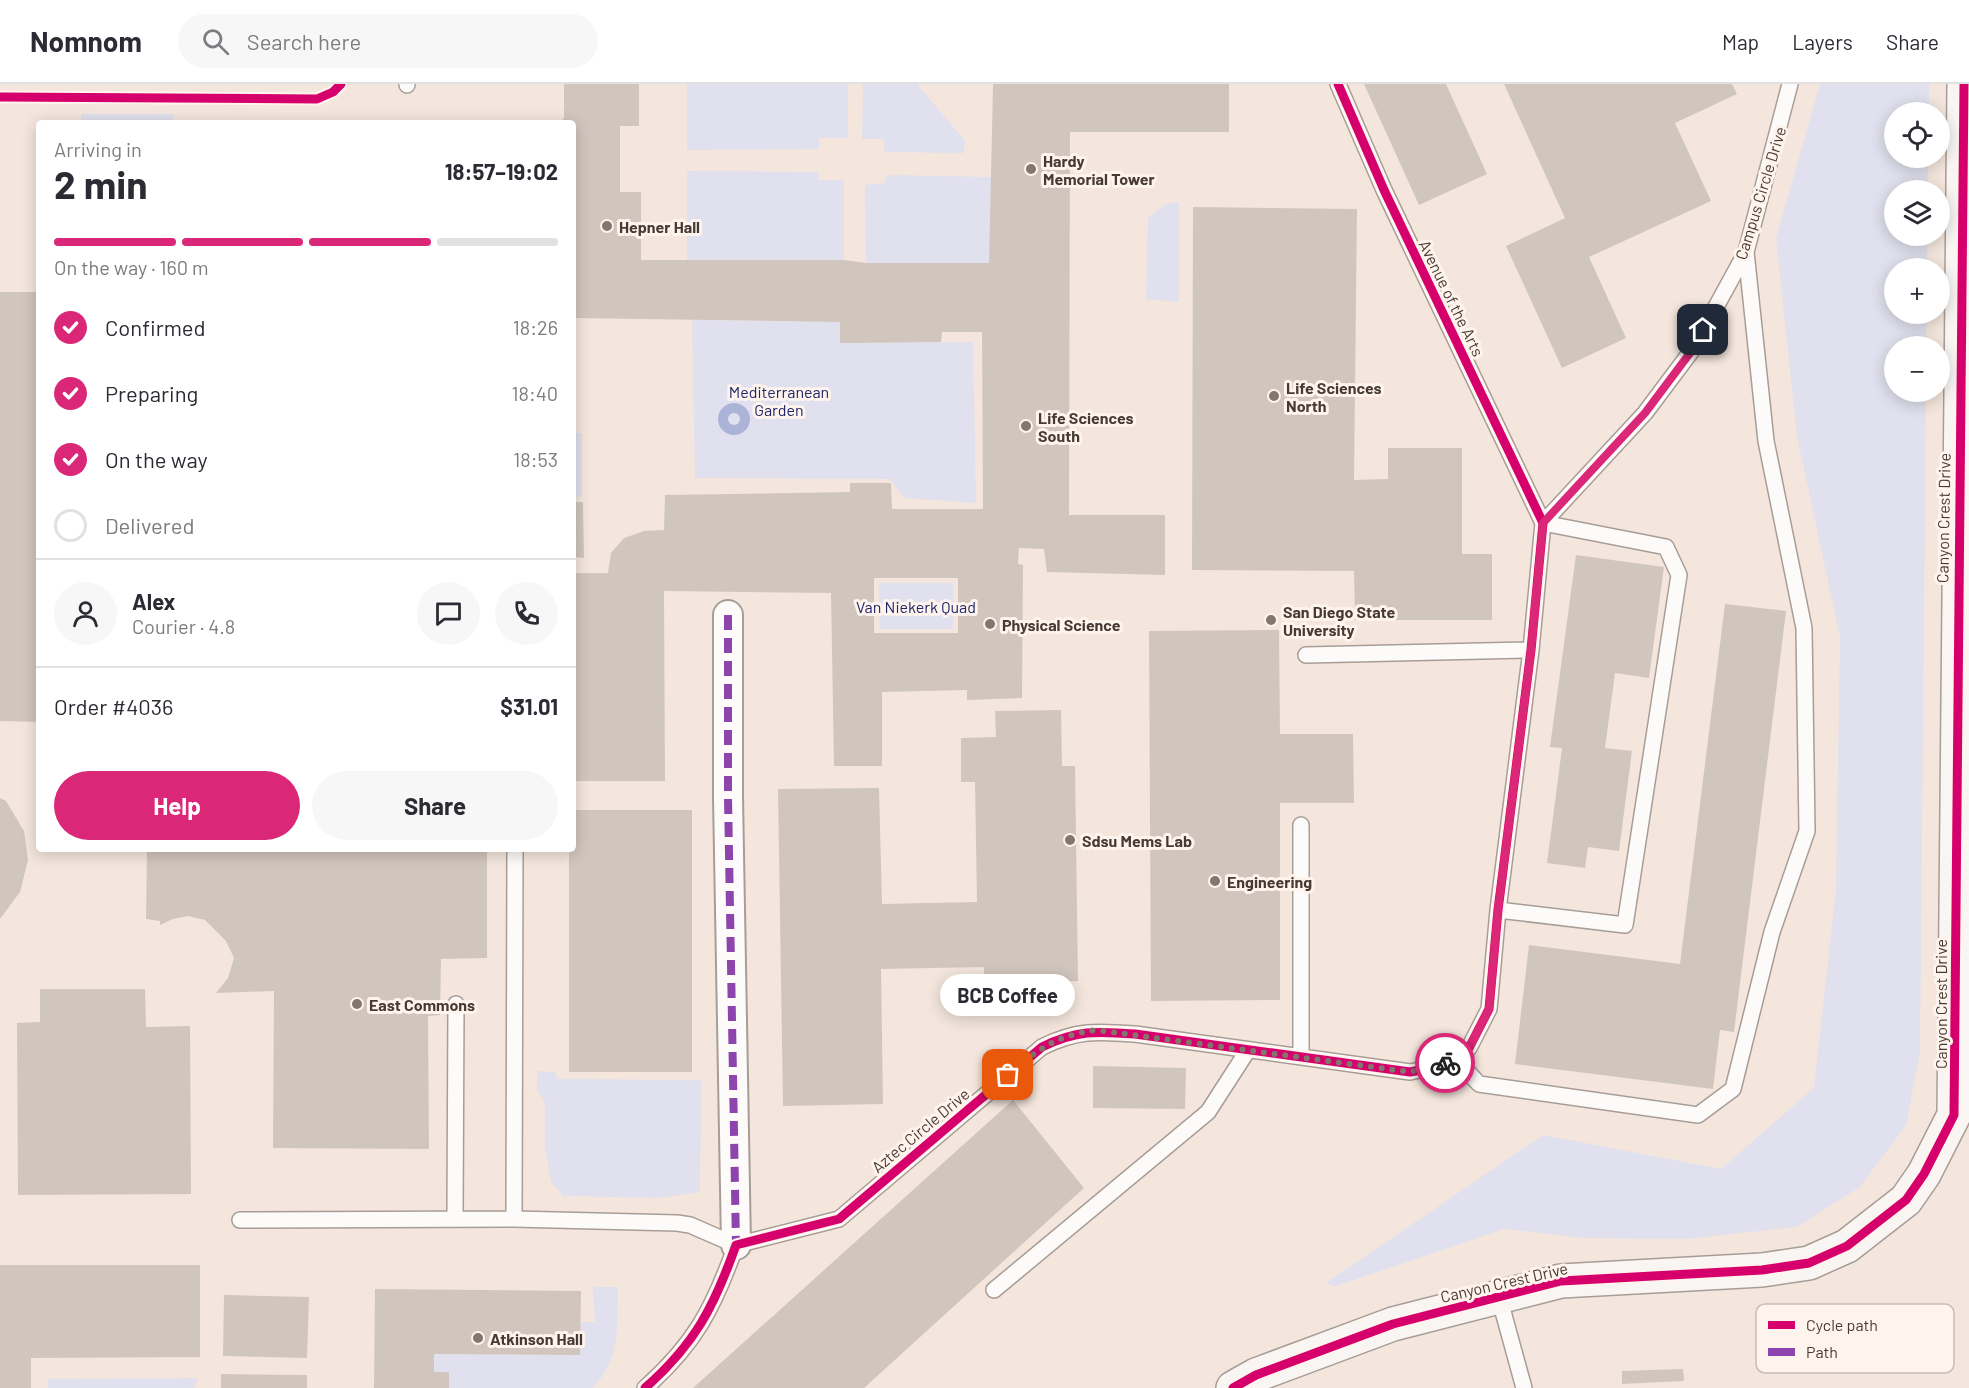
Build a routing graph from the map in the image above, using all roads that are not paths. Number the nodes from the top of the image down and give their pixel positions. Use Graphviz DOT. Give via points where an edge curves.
graph roads {
  1 [pos="1338,84"];
  2 [pos="1790,84"];
  3 [pos="1964,84"];
  4 [pos="1746,252"];
  5 [pos="1543,523"];
  6 [pos="728,615"];
  7 [pos="1531,650"];
  8 [pos="1306,655"];
  9 [pos="1301,825"];
  10 [pos="515,852"];
  11 [pos="1498,910"];
  12 [pos="456,1004"];
  13 [pos="1248,1050"];
  14 [pos="1301,1057"];
  15 [pos="1454,1057"];
  16 [pos="455,1219"];
  17 [pos="514,1219"];
  18 [pos="240,1220"];
  19 [pos="736,1245"];
  20 [pos="994,1290"];
  21 [pos="1499,1297"];
  22 [pos="645,1388"];
  23 [pos="1233,1388"];
  24 [pos="1524,1388"];
  1 -- 5 [label="lane, Avenue of the Arts" via="1384,190"];
  2 -- 4 [label="lane, Campus Circle Drive"];
  3 -- 21 [label="street, Canyon Crest Drive" via="1954,1115 1906,1200 1847,1246 1809,1263 1762,1270 1561,1281"];
  4 -- 5 [label="lane, Campus Circle Drive" via="1693,349 1652,404"];
  4 -- 15 [label="lane" via="1766,441 1804,628 1807,831 1772,932 1733,1089 1698,1115 1479,1084"];
  5 -- 7 [label="lane, Aztec Circle Drive"];
  5 -- 11 [label="lane" via="1666,547 1679,575 1624,925"];
  6 -- 19 [label="street"];
  7 -- 8 [label="lane"];
  7 -- 11 [label="lane, Aztec Circle Drive"];
  9 -- 14 [label="lane"];
  10 -- 17 [label="lane"];
  11 -- 15 [label="lane, Aztec Circle Drive" via="1489,1009 1469,1048"];
  12 -- 16 [label="lane"];
  13 -- 14 [label="lane, Aztec Circle Drive"];
  13 -- 19 [label="lane, Aztec Circle Drive" via="1106,1031 1065,1035 1042,1047 839,1219"];
  13 -- 20 [label="lane" via="1208,1112"];
  14 -- 15 [label="lane, Aztec Circle Drive" via="1410,1072 1440,1066"];
  16 -- 17 [label="lane"];
  16 -- 18 [label="lane"];
  17 -- 19 [label="lane" via="690,1225"];
  19 -- 22 [label="lane" via="702,1325 673,1364"];
  21 -- 23 [label="street, Canyon Crest Drive" via="1393,1324 1256,1375"];
  21 -- 24 [label="lane"];
}
